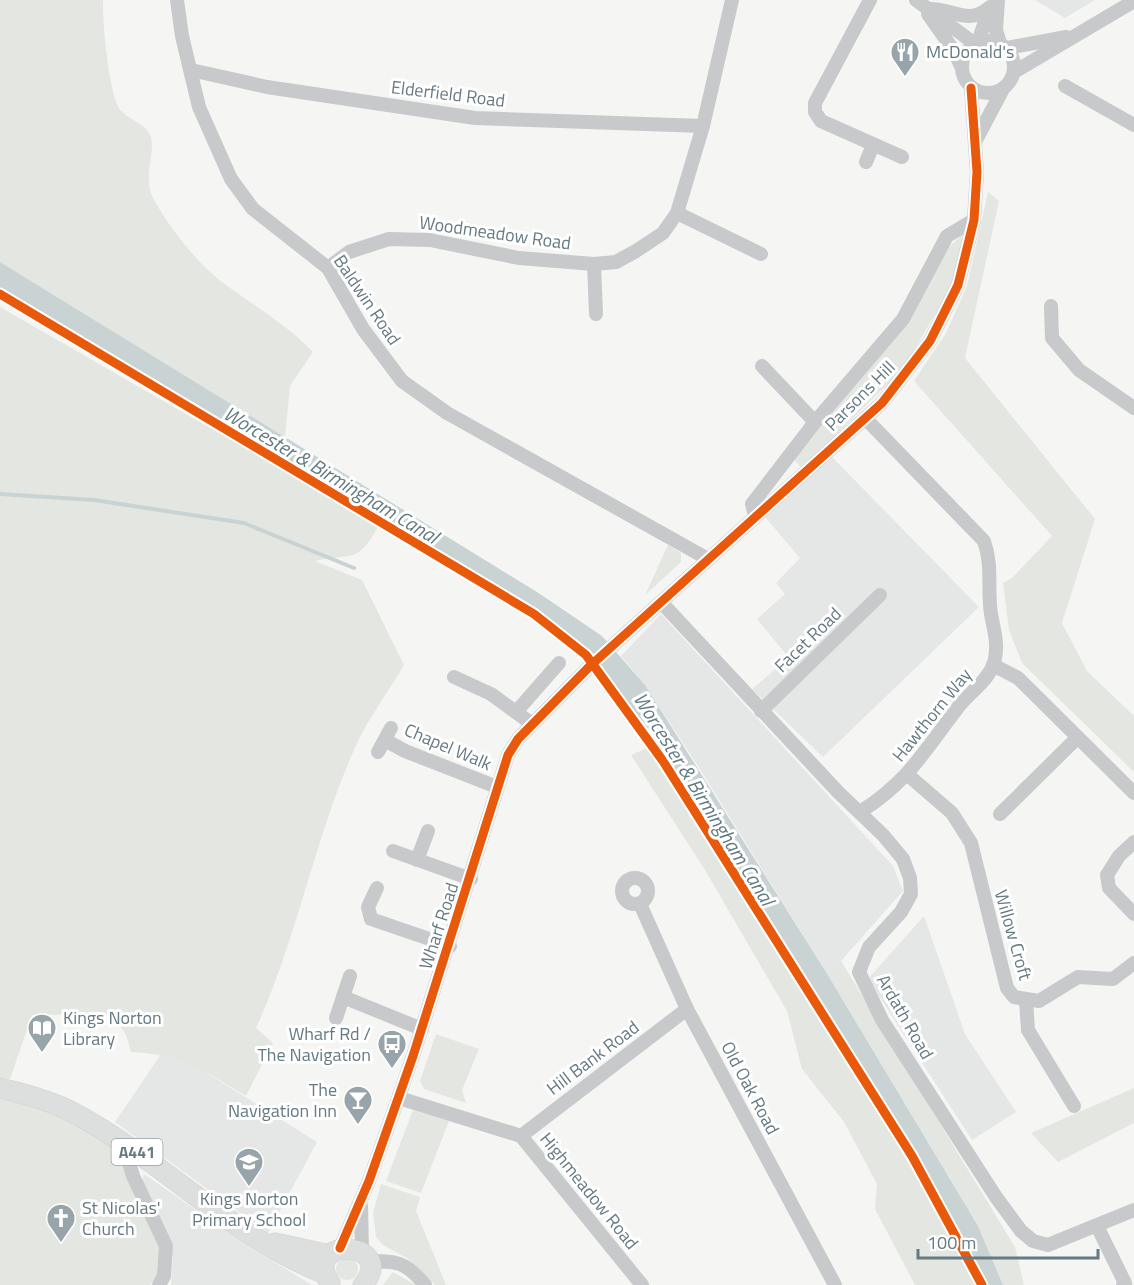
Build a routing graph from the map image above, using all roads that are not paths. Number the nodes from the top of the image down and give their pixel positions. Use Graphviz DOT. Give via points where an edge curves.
graph roads {
  1 [pos="177,0"];
  2 [pos="732,0"];
  3 [pos="870,0"];
  4 [pos="1134,1"];
  5 [pos="994,3"];
  6 [pos="923,5"];
  7 [pos="1074,36"];
  8 [pos="977,43"];
  9 [pos="1004,46"];
  10 [pos="961,66"];
  11 [pos="191,70"];
  12 [pos="1014,72"];
  13 [pos="1065,86"];
  14 [pos="971,88"];
  15 [pos="1003,89"];
  16 [pos="1134,125"];
  17 [pos="703,126"];
  18 [pos="976,140"];
  19 [pos="873,145"];
  20 [pos="902,157"];
  21 [pos="866,162"];
  22 [pos="677,213"];
  23 [pos="974,220"];
  24 [pos="761,254"];
  25 [pos="594,264"];
  26 [pos="328,268"];
  27 [pos="1051,306"];
  28 [pos="596,314"];
  29 [pos="762,366"];
  30 [pos="1134,408"];
  31 [pos="865,418"];
  32 [pos="815,422"];
  33 [pos="754,516"];
  34 [pos="708,559"];
  35 [pos="880,595"];
  36 [pos="661,602"];
  37 [pos="614,644"];
  38 [pos="559,663"];
  39 [pos="993,665"];
  40 [pos="454,677"];
  41 [pos="761,711"];
  42 [pos="516,712"];
  43 [pos="532,724"];
  44 [pos="1077,738"];
  45 [pos="385,740"];
  46 [pos="908,775"];
  47 [pos="497,787"];
  48 [pos="1134,793"];
  49 [pos="860,812"];
  50 [pos="1000,814"];
  51 [pos="428,831"];
  52 [pos="1134,842"];
  53 [pos="393,851"];
  54 [pos="417,860"];
  55 [pos="471,879"];
  56 [pos="377,888"];
  57 [pos="640,904"];
  58 [pos="1134,914"];
  59 [pos="450,946"];
  60 [pos="1134,963"];
  61 [pos="350,976"];
  62 [pos="343,997"];
  63 [pos="1026,1001"];
  64 [pos="687,1009"];
  65 [pos="336,1018"];
  66 [pos="422,1029"];
  67 [pos="0,1088"];
  68 [pos="399,1098"];
  69 [pos="1074,1106"];
  70 [pos="521,1136"];
  71 [pos="123,1142"];
  72 [pos="361,1201"];
  73 [pos="1134,1210"];
  74 [pos="1097,1226"];
  75 [pos="331,1266"];
  76 [pos="366,1272"];
  77 [pos="159,1285"];
  78 [pos="425,1285"];
  79 [pos="642,1285"];
  80 [pos="835,1285"];
  81 [pos="1123,1285"];
  1 -- 11 [label="street, Baldwin Road"];
  2 -- 17 [label="street, Woodmeadow Road"];
  3 -- 19 [label="street" via="815,102 814,112 821,121"];
  4 -- 7 [label="street"];
  5 -- 6 [label="street" via="979,16 962,16"];
  5 -- 8 [label="street"];
  5 -- 9 [label="street" via="996,30"];
  6 -- 8 [label="street"];
  6 -- 10 [label="street"];
  7 -- 9 [label="street"];
  7 -- 12 [label="street"];
  8 -- 9 [label="street" via="988,40"];
  8 -- 10 [label="street" via="966,52"];
  9 -- 12 [label="street" via="1014,60"];
  10 -- 14 [label="street"];
  11 -- 17 [label="street, Elderfield Road" via="267,87 476,118"];
  11 -- 26 [label="street, Baldwin Road" via="199,107 231,179 253,209"];
  12 -- 15 [label="street"];
  13 -- 16 [label="street"];
  14 -- 15 [label="street" via="981,93"];
  14 -- 18 [label="street, Parsons Hill"];
  15 -- 18 [label="street, Parsons Hill"];
  17 -- 22 [label="street, Woodmeadow Road"];
  18 -- 23 [label="street, Parsons Hill"];
  19 -- 20 [label="street"];
  19 -- 21 [label="street"];
  22 -- 24 [label="street"];
  22 -- 25 [label="street, Woodmeadow Road" via="663,233 636,251 616,262"];
  23 -- 31 [label="street, Parsons Hill" via="958,285 938,326 906,375"];
  23 -- 32 [label="street, Parsons Hill" via="947,236 903,319"];
  25 -- 26 [label="street, Woodmeadow Road" via="519,258 430,240 389,239 349,252"];
  25 -- 28 [label="street"];
  26 -- 34 [label="street, Baldwin Road" via="363,329 402,381 447,413"];
  27 -- 30 [label="street" via="1052,338 1079,370"];
  29 -- 32 [label="street"];
  31 -- 33 [label="street, Parsons Hill"];
  31 -- 39 [label="street, Hawthorn Way" via="984,541 990,557 991,613 996,633"];
  32 -- 33 [label="street, Parsons Hill" via="757,495 752,504"];
  33 -- 34 [label="street, Parsons Hill"];
  34 -- 36 [label="street, Parsons Hill"];
  35 -- 41 [label="street, Facet Road"];
  36 -- 37 [label="street, Parsons Hill"];
  36 -- 41 [label="street, Ardath Road"];
  37 -- 43 [label="street, Wharf Road"];
  38 -- 42 [label="street"];
  39 -- 44 [label="street" via="1018,678"];
  39 -- 46 [label="street, Hawthorn Way"];
  40 -- 42 [label="street" via="491,694"];
  41 -- 49 [label="street, Ardath Road"];
  42 -- 43 [label="street"];
  43 -- 47 [label="street, Wharf Road" via="508,755"];
  44 -- 48 [label="street"];
  44 -- 50 [label="street"];
  45 -- 47 [label="street, Chapel Walk"];
  46 -- 49 [label="street, Hawthorn Way" via="886,796"];
  46 -- 63 [label="street, Willow Croft" via="952,813 971,843 1006,988 1014,997"];
  47 -- 55 [label="street, Wharf Road"];
  49 -- 74 [label="street, Ardath Road" via="903,859 910,878 911,894 901,912 869,946 859,972 882,1020 1021,1230 1048,1245"];
  51 -- 54 [label="street"];
  52 -- 58 [label="street" via="1107,875 1109,888"];
  53 -- 54 [label="street"];
  54 -- 55 [label="street"];
  55 -- 59 [label="street, Wharf Road"];
  56 -- 59 [label="street" via="368,907 371,920"];
  57 -- 64 [label="street, Old Oak Road"];
  59 -- 66 [label="street, Wharf Road"];
  60 -- 63 [label="street, Willow Croft" via="1113,979 1078,977 1039,1001"];
  61 -- 62 [label="street"];
  62 -- 65 [label="street"];
  62 -- 66 [label="street"];
  63 -- 69 [label="street" via="1028,1029"];
  64 -- 70 [label="street, Hill Bank Road"];
  64 -- 80 [label="street, Old Oak Road"];
  66 -- 68 [label="street, Wharf Road"];
  67 -- 71 [label="highway, A441" via="73,1112"];
  68 -- 70 [label="street, Highmeadow Road"];
  68 -- 72 [label="street, Wharf Road"];
  70 -- 79 [label="street, Highmeadow Road"];
  71 -- 75 [label="highway, A441" via="295,1262"];
  71 -- 77 [label="street" via="133,1176 166,1246 164,1276"];
  72 -- 75 [label="street, Wharf Road"];
  72 -- 76 [label="street, Wharf Road"];
  73 -- 74 [label="street, Ardath Road"];
  74 -- 81 [label="street"];
  75 -- 76 [label="highway" via="352,1248"];
  76 -- 78 [label="street" via="399,1262"];
}
